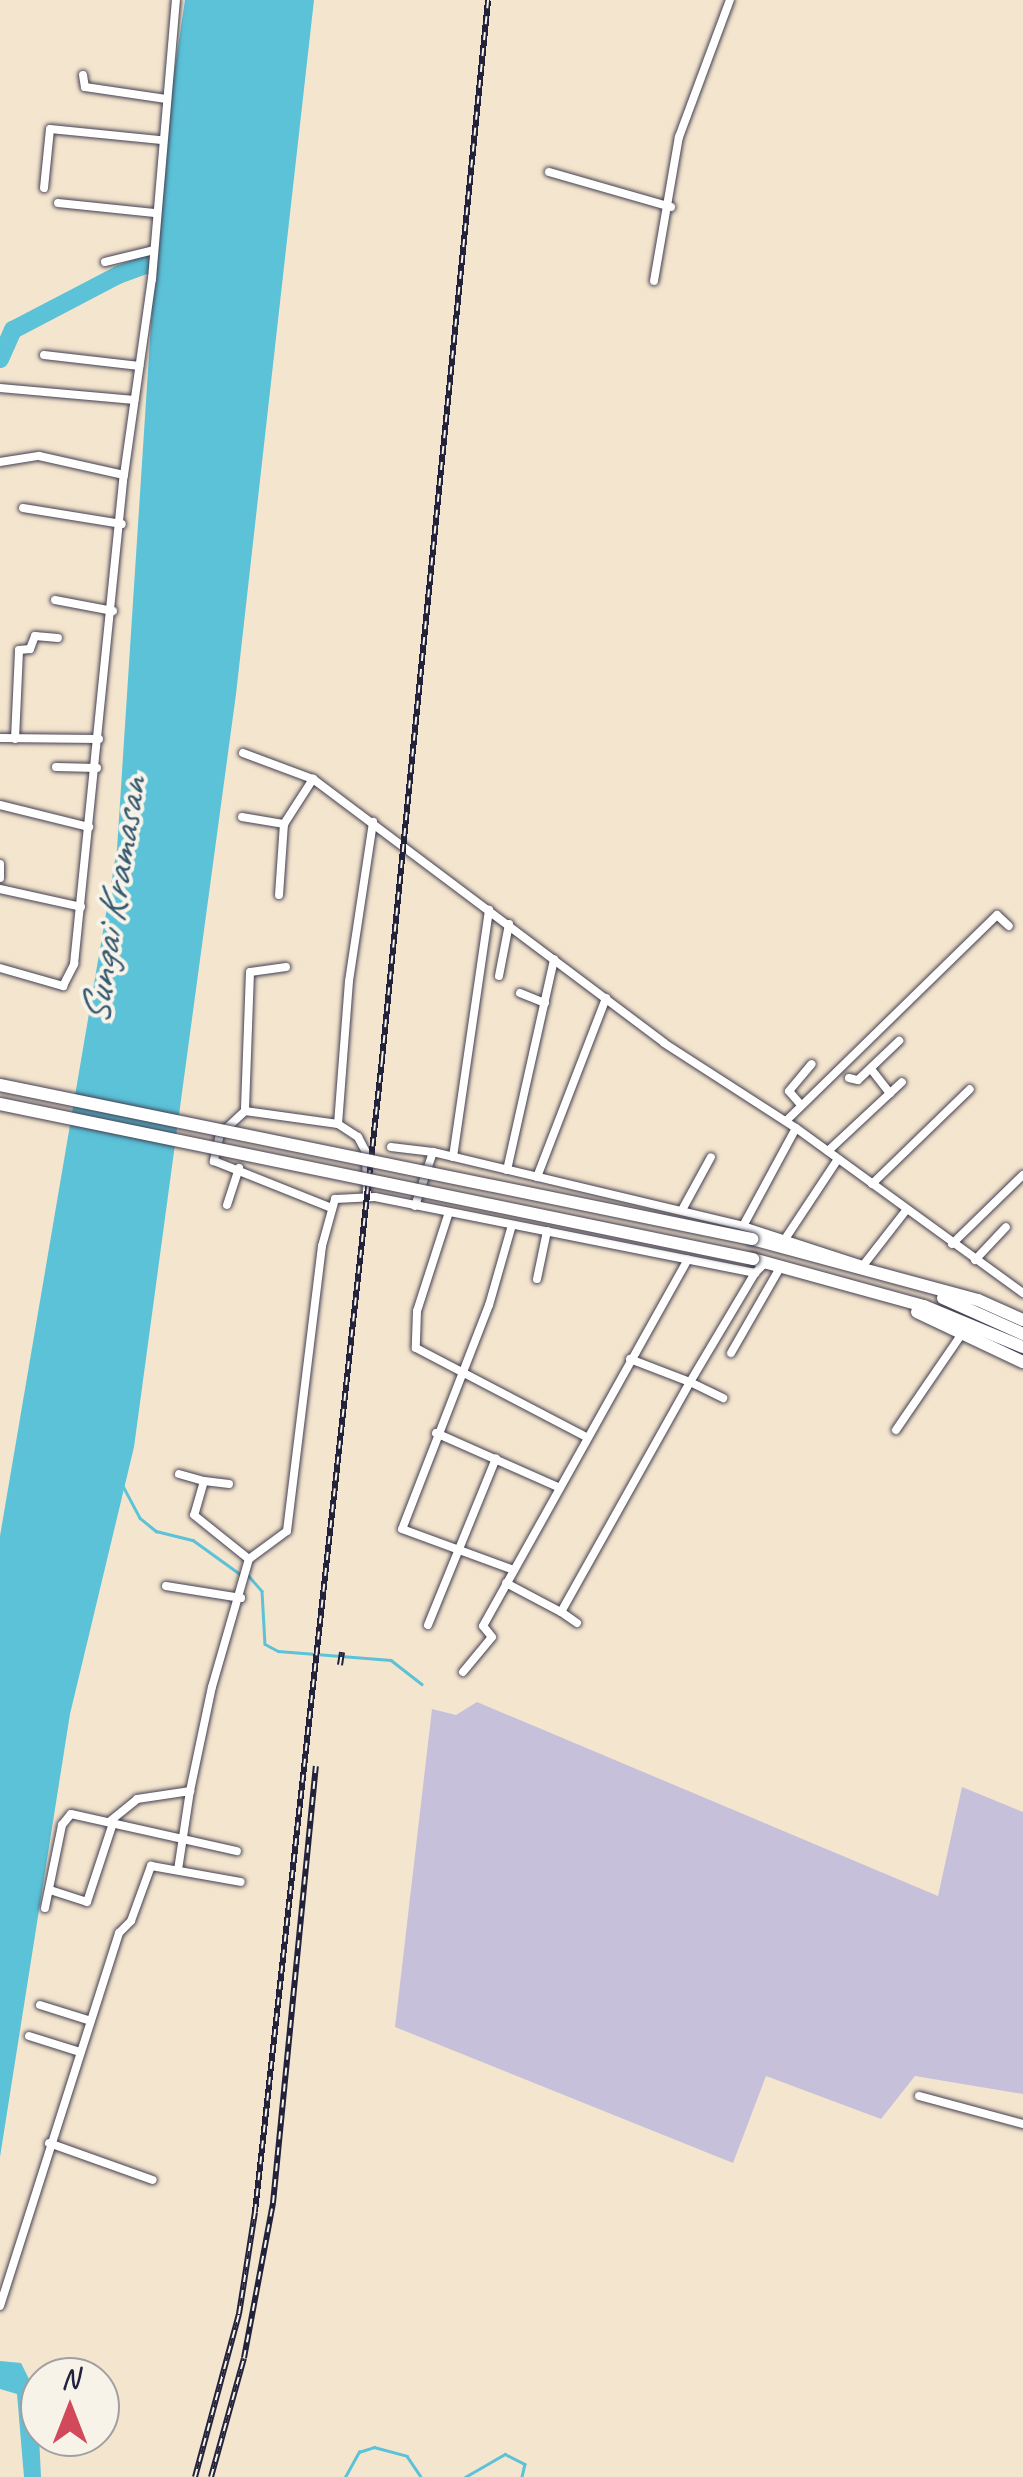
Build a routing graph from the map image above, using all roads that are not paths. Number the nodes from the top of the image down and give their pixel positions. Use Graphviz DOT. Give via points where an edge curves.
graph roads {
  1 [pos="176,0"];
  2 [pos="730,0"];
  3 [pos="83,76"];
  4 [pos="166,99"];
  5 [pos="161,140"];
  6 [pos="549,172"];
  7 [pos="44,188"];
  8 [pos="58,203"];
  9 [pos="671,206"];
  10 [pos="154,213"];
  11 [pos="154,251"];
  12 [pos="105,262"];
  13 [pos="654,281"];
  14 [pos="44,355"];
  15 [pos="139,366"];
  16 [pos="0,388"];
  17 [pos="134,400"];
  18 [pos="0,462"];
  19 [pos="124,475"];
  20 [pos="23,508"];
  21 [pos="122,524"];
  22 [pos="55,600"];
  23 [pos="113,611"];
  24 [pos="58,638"];
  25 [pos="0,738"];
  26 [pos="99,738"];
  27 [pos="15,739"];
  28 [pos="243,752"];
  29 [pos="56,767"];
  30 [pos="98,768"];
  31 [pos="313,779"];
  32 [pos="0,806"];
  33 [pos="242,817"];
  34 [pos="373,822"];
  35 [pos="284,824"];
  36 [pos="89,828"];
  37 [pos="0,864"];
  38 [pos="0,878"];
  39 [pos="0,888"];
  40 [pos="279,895"];
  41 [pos="81,907"];
  42 [pos="489,910"];
  43 [pos="508,924"];
  44 [pos="1009,926"];
  45 [pos="554,959"];
  46 [pos="0,968"];
  47 [pos="286,968"];
  48 [pos="499,976"];
  49 [pos="520,993"];
  50 [pos="606,998"];
  51 [pos="545,1003"];
  52 [pos="899,1041"];
  53 [pos="812,1064"];
  54 [pos="871,1069"];
  55 [pos="849,1078"];
  56 [pos="902,1082"];
  57 [pos="0,1085"];
  58 [pos="970,1089"];
  59 [pos="890,1093"];
  60 [pos="0,1104"];
  61 [pos="802,1105"];
  62 [pos="246,1110"];
  63 [pos="786,1122"];
  64 [pos="338,1124"];
  65 [pos="796,1128"];
  66 [pos="391,1147"];
  67 [pos="828,1151"];
  68 [pos="433,1152"];
  69 [pos="453,1157"];
  70 [pos="711,1157"];
  71 [pos="838,1159"];
  72 [pos="239,1168"];
  73 [pos="507,1170"];
  74 [pos="1023,1175"];
  75 [pos="536,1177"];
  76 [pos="872,1184"];
  77 [pos="366,1196"];
  78 [pos="227,1205"];
  79 [pos="414,1206"];
  80 [pos="329,1207"];
  81 [pos="907,1209"];
  82 [pos="682,1210"];
  83 [pos="449,1212"];
  84 [pos="512,1225"];
  85 [pos="743,1226"];
  86 [pos="1006,1227"];
  87 [pos="546,1231"];
  88 [pos="785,1239"];
  89 [pos="952,1244"];
  90 [pos="688,1260"];
  91 [pos="974,1260"];
  92 [pos="758,1265"];
  93 [pos="782,1265"];
  94 [pos="866,1268"];
  95 [pos="537,1279"];
  96 [pos="1023,1293"];
  97 [pos="1023,1320"];
  98 [pos="971,1323"];
  99 [pos="1023,1334"];
  100 [pos="1023,1347"];
  101 [pos="731,1353"];
  102 [pos="630,1359"];
  103 [pos="1023,1362"];
  104 [pos="462,1376"];
  105 [pos="690,1382"];
  106 [pos="723,1398"];
  107 [pos="896,1430"];
  108 [pos="436,1433"];
  109 [pos="584,1436"];
  110 [pos="496,1458"];
  111 [pos="179,1474"];
  112 [pos="204,1481"];
  113 [pos="229,1484"];
  114 [pos="558,1486"];
  115 [pos="459,1548"];
  116 [pos="248,1564"];
  117 [pos="514,1570"];
  118 [pos="506,1583"];
  119 [pos="166,1586"];
  120 [pos="241,1598"];
  121 [pos="561,1612"];
  122 [pos="577,1623"];
  123 [pos="428,1625"];
  124 [pos="463,1672"];
  125 [pos="190,1791"];
  126 [pos="111,1822"];
  127 [pos="187,1837"];
  128 [pos="237,1851"];
  129 [pos="178,1870"];
  130 [pos="241,1882"];
  131 [pos="50,1890"];
  132 [pos="45,1908"];
  133 [pos="40,2005"];
  134 [pos="92,2020"];
  135 [pos="29,2036"];
  136 [pos="80,2052"];
  137 [pos="918,2096"];
  138 [pos="1023,2124"];
  139 [pos="49,2143"];
  140 [pos="153,2180"];
  141 [pos="0,2306"];
  1 -- 4 [label="street"];
  2 -- 9 [label="street" via="686,110"];
  3 -- 4 [label="street" via="86,87"];
  4 -- 5 [label="street"];
  5 -- 7 [label="street" via="48,130"];
  5 -- 10 [label="street"];
  6 -- 9 [label="street"];
  8 -- 10 [label="street"];
  9 -- 13 [label="street"];
  10 -- 11 [label="street"];
  11 -- 12 [label="street"];
  11 -- 15 [label="street"];
  14 -- 15 [label="street"];
  15 -- 17 [label="street"];
  16 -- 17 [label="street"];
  17 -- 19 [label="street"];
  18 -- 19 [label="street" via="38,456"];
  19 -- 21 [label="street"];
  20 -- 21 [label="street"];
  21 -- 23 [label="street"];
  22 -- 23 [label="street"];
  23 -- 26 [label="street"];
  24 -- 27 [label="street" via="34,636 30,649 18,650"];
  25 -- 27 [label="street"];
  26 -- 27 [label="street"];
  26 -- 30 [label="street"];
  28 -- 31 [label="street"];
  29 -- 30 [label="street"];
  30 -- 36 [label="street"];
  31 -- 34 [label="street"];
  31 -- 35 [label="street"];
  32 -- 36 [label="street"];
  33 -- 35 [label="street"];
  34 -- 42 [label="street"];
  34 -- 64 [label="street" via="349,981"];
  35 -- 40 [label="street"];
  36 -- 41 [label="street"];
  37 -- 38 [label="street"];
  39 -- 41 [label="street"];
  41 -- 46 [label="street" via="66,985"];
  42 -- 43 [label="street"];
  42 -- 69 [label="street"];
  43 -- 45 [label="street"];
  43 -- 48 [label="street"];
  44 -- 61 [label="street" via="997,915"];
  45 -- 50 [label="street"];
  45 -- 51 [label="street"];
  47 -- 62 [label="street" via="250,972"];
  49 -- 51 [label="street"];
  50 -- 63 [label="street"];
  50 -- 75 [label="street"];
  51 -- 73 [label="street"];
  52 -- 54 [label="street"];
  53 -- 61 [label="street" via="790,1090"];
  54 -- 55 [label="street" via="856,1081"];
  54 -- 59 [label="street"];
  56 -- 59 [label="street"];
  57 -- 94 [label="highway, bridge"];
  58 -- 76 [label="street"];
  59 -- 67 [label="street"];
  60 -- 92 [label="highway, bridge"];
  61 -- 63 [label="street"];
  62 -- 64 [label="street"];
  62 -- 72 [label="street" via="227,1122 212,1157"];
  63 -- 65 [label="street"];
  64 -- 77 [label="street" via="365,1147"];
  65 -- 67 [label="street"];
  65 -- 85 [label="street"];
  66 -- 68 [label="street"];
  67 -- 71 [label="street"];
  68 -- 69 [label="street"];
  68 -- 79 [label="street"];
  69 -- 73 [label="street"];
  70 -- 82 [label="street"];
  71 -- 76 [label="street"];
  71 -- 88 [label="street"];
  72 -- 78 [label="street"];
  72 -- 80 [label="street"];
  73 -- 75 [label="street"];
  74 -- 89 [label="street"];
  75 -- 82 [label="street"];
  76 -- 81 [label="street"];
  77 -- 79 [label="street"];
  77 -- 80 [label="street" via="335,1199"];
  79 -- 83 [label="street"];
  80 -- 116 [label="street" via="286,1531"];
  81 -- 89 [label="street"];
  81 -- 94 [label="street"];
  82 -- 85 [label="street"];
  83 -- 84 [label="street"];
  83 -- 104 [label="street" via="412,1333 416,1348"];
  84 -- 87 [label="street"];
  84 -- 104 [label="street"];
  85 -- 88 [label="street"];
  86 -- 91 [label="street"];
  87 -- 90 [label="street"];
  87 -- 95 [label="street"];
  88 -- 94 [label="street"];
  89 -- 91 [label="street"];
  90 -- 92 [label="street"];
  90 -- 102 [label="street"];
  91 -- 96 [label="street"];
  92 -- 93 [label="highway"];
  92 -- 105 [label="street"];
  93 -- 98 [label="highway"];
  93 -- 101 [label="street"];
  94 -- 97 [label="highway"];
  94 -- 98 [label="highway"];
  98 -- 99 [label="highway"];
  98 -- 100 [label="highway"];
  98 -- 103 [label="highway"];
  98 -- 107 [label="street"];
  102 -- 105 [label="street"];
  102 -- 109 [label="street"];
  104 -- 108 [label="street"];
  104 -- 109 [label="street"];
  105 -- 106 [label="street"];
  105 -- 121 [label="street"];
  108 -- 110 [label="street"];
  108 -- 115 [label="street" via="402,1529"];
  109 -- 114 [label="street"];
  110 -- 114 [label="street"];
  110 -- 115 [label="street"];
  111 -- 112 [label="street"];
  112 -- 113 [label="street"];
  112 -- 116 [label="street" via="197,1520"];
  114 -- 117 [label="street"];
  115 -- 117 [label="street"];
  115 -- 123 [label="street"];
  116 -- 120 [label="street"];
  117 -- 118 [label="street"];
  118 -- 121 [label="street"];
  118 -- 124 [label="street" via="483,1626 492,1637"];
  119 -- 120 [label="street"];
  120 -- 125 [label="street" via="212,1686"];
  121 -- 122 [label="street"];
  125 -- 126 [label="street" via="137,1799"];
  125 -- 127 [label="street"];
  126 -- 127 [label="street"];
  126 -- 131 [label="street" via="68,1816"];
  126 -- 131 [label="street" via="87,1902"];
  127 -- 128 [label="street"];
  127 -- 129 [label="street"];
  129 -- 130 [label="street"];
  129 -- 134 [label="street" via="151,1866 131,1922 119,1933"];
  131 -- 132 [label="street"];
  133 -- 134 [label="street"];
  134 -- 136 [label="street"];
  135 -- 136 [label="street"];
  136 -- 139 [label="street"];
  137 -- 138 [label="street"];
  139 -- 140 [label="street"];
  139 -- 141 [label="street"];
}
